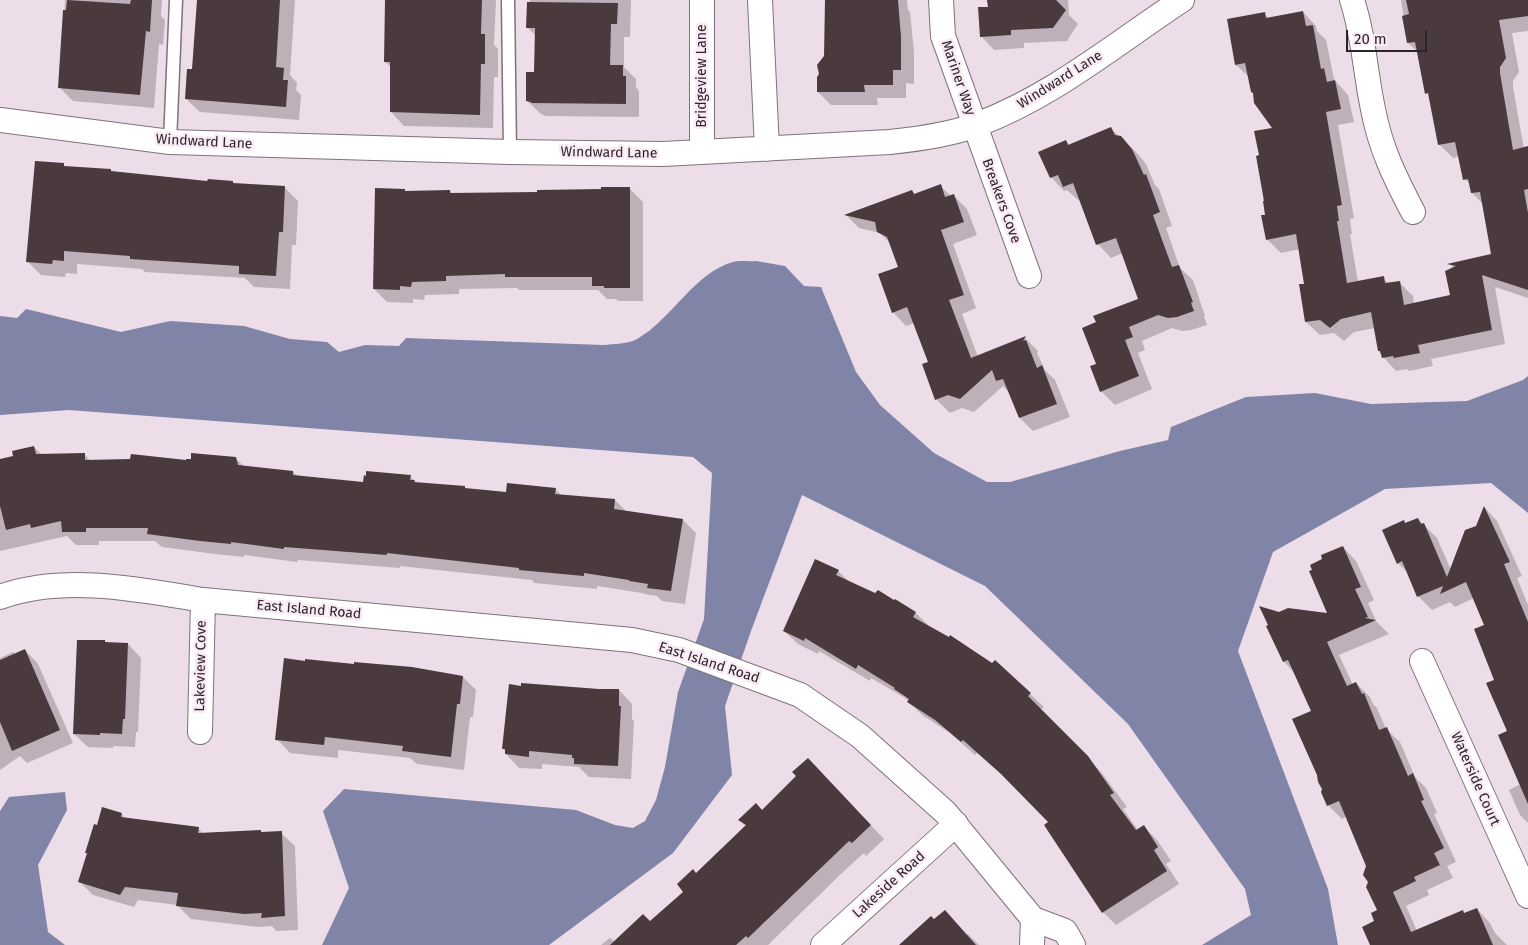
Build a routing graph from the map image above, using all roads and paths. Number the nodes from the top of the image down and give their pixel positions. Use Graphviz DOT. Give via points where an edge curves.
graph roads {
  1 [pos="176,0"];
  2 [pos="508,0"];
  3 [pos="702,0"];
  4 [pos="760,0"];
  5 [pos="941,0"];
  6 [pos="1182,0"];
  7 [pos="1352,0"];
  8 [pos="0,120"];
  9 [pos="974,126"];
  10 [pos="170,142"];
  11 [pos="766,149"];
  12 [pos="510,152"];
  13 [pos="702,152"];
  14 [pos="1413,212"];
  15 [pos="1029,276"];
  16 [pos="0,598"];
  17 [pos="203,600"];
  18 [pos="1422,661"];
  19 [pos="200,732"];
  20 [pos="956,824"];
  21 [pos="1528,896"];
  22 [pos="1033,919"];
  23 [pos="823,945"];
  24 [pos="1032,945"];
  25 [pos="1074,945"];
  1 -- 10 [label="lane"];
  2 -- 12 [label="lane"];
  3 -- 13 [label="street, Bridgeview Lane"];
  4 -- 11 [label="street"];
  5 -- 9 [label="street, Mariner Way" via="943,36"];
  6 -- 9 [label="street, Windward Lane" via="1044,92 1010,112"];
  7 -- 14 [label="street" via="1363,41 1380,141"];
  8 -- 10 [label="street, Windward Lane"];
  9 -- 11 [label="street, Windward Lane" via="925,138 890,142"];
  9 -- 15 [label="street, Breakers Cove"];
  10 -- 12 [label="street, Windward Lane"];
  11 -- 13 [label="street, Windward Lane"];
  12 -- 13 [label="street, Windward Lane"];
  16 -- 17 [label="street, East Island Road" via="14,592 60,585 132,588"];
  17 -- 19 [label="street, Lakeview Cove"];
  17 -- 20 [label="street, East Island Road" via="632,640 679,650 800,695 860,736"];
  18 -- 21 [label="street, Waterside Court"];
  20 -- 22 [label="street, East Island Road"];
  20 -- 23 [label="street, Lakeside Road"];
  22 -- 24 [label="street"];
  22 -- 25 [label="street, East Island Road" via="1064,931"];
}
